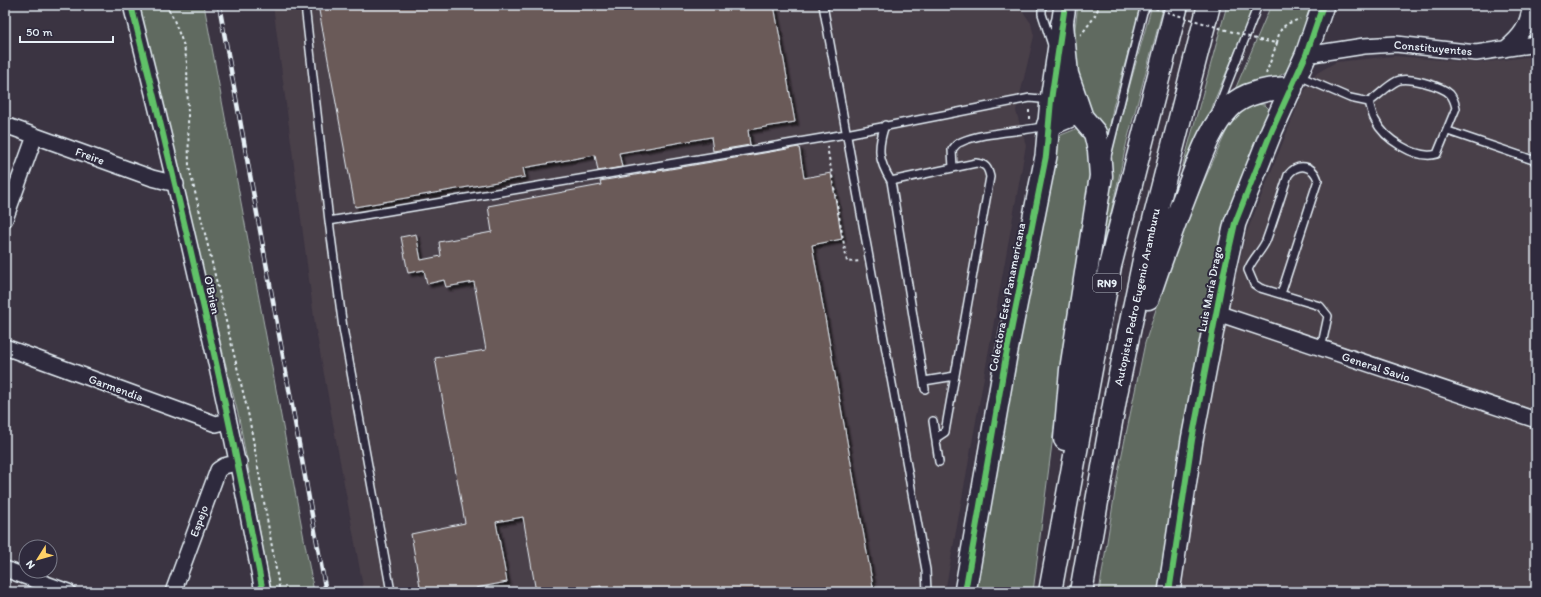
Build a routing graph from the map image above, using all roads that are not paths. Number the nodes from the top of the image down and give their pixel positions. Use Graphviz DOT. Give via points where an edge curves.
graph roads {
  1 [pos="131,5"];
  2 [pos="305,5"];
  3 [pos="823,5"];
  4 [pos="1042,5"];
  5 [pos="1145,5"];
  6 [pos="1177,5"];
  7 [pos="1209,5"];
  8 [pos="1258,5"];
  9 [pos="1531,5"];
  10 [pos="1321,10"];
  11 [pos="1063,14"];
  12 [pos="1536,44"];
  13 [pos="1505,50"];
  14 [pos="1306,55"];
  15 [pos="1056,58"];
  16 [pos="1294,82"];
  17 [pos="1051,100"];
  18 [pos="1369,102"];
  19 [pos="1081,115"];
  20 [pos="1039,122"];
  21 [pos="5,125"];
  22 [pos="885,125"];
  23 [pos="1448,131"];
  24 [pos="1210,132"];
  25 [pos="846,134"];
  26 [pos="36,136"];
  27 [pos="1536,161"];
  28 [pos="953,168"];
  29 [pos="1101,176"];
  30 [pos="891,181"];
  31 [pos="176,184"];
  32 [pos="5,219"];
  33 [pos="329,221"];
  34 [pos="1281,294"];
  35 [pos="1217,313"];
  36 [pos="5,346"];
  37 [pos="1321,349"];
  38 [pos="955,376"];
  39 [pos="924,381"];
  40 [pos="925,389"];
  41 [pos="1116,394"];
  42 [pos="1536,420"];
  43 [pos="228,421"];
  44 [pos="933,421"];
  45 [pos="936,438"];
  46 [pos="239,462"];
  47 [pos="939,462"];
  48 [pos="1055,564"];
  49 [pos="5,569"];
  50 [pos="68,592"];
  51 [pos="173,592"];
  52 [pos="263,592"];
  53 [pos="391,592"];
  54 [pos="927,592"];
  55 [pos="965,592"];
  56 [pos="1050,592"];
  57 [pos="1081,592"];
  58 [pos="1169,592"];
  1 -- 31 [label="street, O'Brien"];
  2 -- 33 [label="lane"];
  3 -- 25 [label="lane"];
  4 -- 15 [label="lane" via="1042,14"];
  5 -- 29 [label="lane"];
  6 -- 48 [label="highway, RN9" via="1110,266"];
  7 -- 41 [label="highway, Autopista Pedro Eugenio Aramburu / RN9" via="1145,255"];
  8 -- 24 [label="lane" via="1224,89"];
  9 -- 13 [label="street" via="1520,37"];
  10 -- 14 [label="street, Luis María Drago"];
  11 -- 15 [label="street, Colectora Este Panamericana"];
  11 -- 19 [label="highway" via="1067,74"];
  12 -- 13 [label="street, Constituyentes"];
  13 -- 14 [label="street, Constituyentes" via="1476,53 1396,44"];
  14 -- 16 [label="street, Luis María Drago"];
  15 -- 17 [label="street, Colectora Este Panamericana"];
  16 -- 18 [label="lane"];
  16 -- 24 [label="highway" via="1239,100 1229,108"];
  16 -- 35 [label="street, Luis María Drago" via="1235,223"];
  17 -- 19 [label="highway" via="1066,103"];
  17 -- 20 [label="street, Colectora Este Panamericana"];
  17 -- 22 [label="lane" via="1030,98"];
  18 -- 23 [label="lane" via="1376,122 1399,145 1413,152 1429,156 1437,154"];
  18 -- 23 [label="lane" via="1397,80 1409,79 1439,88 1449,93 1456,108"];
  19 -- 20 [label="highway"];
  19 -- 29 [label="highway" via="1095,134 1100,150"];
  20 -- 28 [label="lane" via="960,142 952,150"];
  20 -- 55 [label="street, Colectora Este Panamericana" via="1046,156 1006,356"];
  21 -- 26 [label="street, Freire"];
  22 -- 25 [label="lane"];
  22 -- 30 [label="lane" via="879,153 881,163"];
  23 -- 27 [label="lane"];
  24 -- 41 [label="highway" via="1168,240"];
  25 -- 33 [label="lane"];
  25 -- 54 [label="lane" via="926,570"];
  26 -- 31 [label="street, Freire" via="152,178"];
  26 -- 32 [label="street"];
  28 -- 30 [label="lane"];
  28 -- 38 [label="lane" via="972,163 983,164 988,168 990,177"];
  29 -- 48 [label="highway" via="1071,370"];
  30 -- 39 [label="lane"];
  31 -- 43 [label="street, O'Brien"];
  33 -- 53 [label="lane" via="343,328"];
  34 -- 34 [label="lane" via="1254,284 1248,270 1265,241 1288,175 1293,169 1301,166 1311,169 1318,180"];
  34 -- 37 [label="lane" via="1320,306 1325,310 1328,316"];
  35 -- 37 [label="street, General Savio"];
  35 -- 58 [label="street, Luis María Drago" via="1192,440"];
  36 -- 43 [label="street, Garmendia" via="216,424"];
  37 -- 42 [label="street, General Savio"];
  38 -- 39 [label="lane"];
  38 -- 45 [label="lane" via="945,432"];
  39 -- 40 [label="lane"];
  41 -- 57 [label="highway, Autopista Pedro Eugenio Aramburu / RN9"];
  43 -- 46 [label="street, O'Brien"];
  44 -- 45 [label="lane"];
  45 -- 47 [label="lane"];
  46 -- 51 [label="street, Espejo" via="218,470"];
  46 -- 52 [label="street, O'Brien"];
  48 -- 56 [label="highway, RN9"];
  49 -- 50 [label="street"];
}
